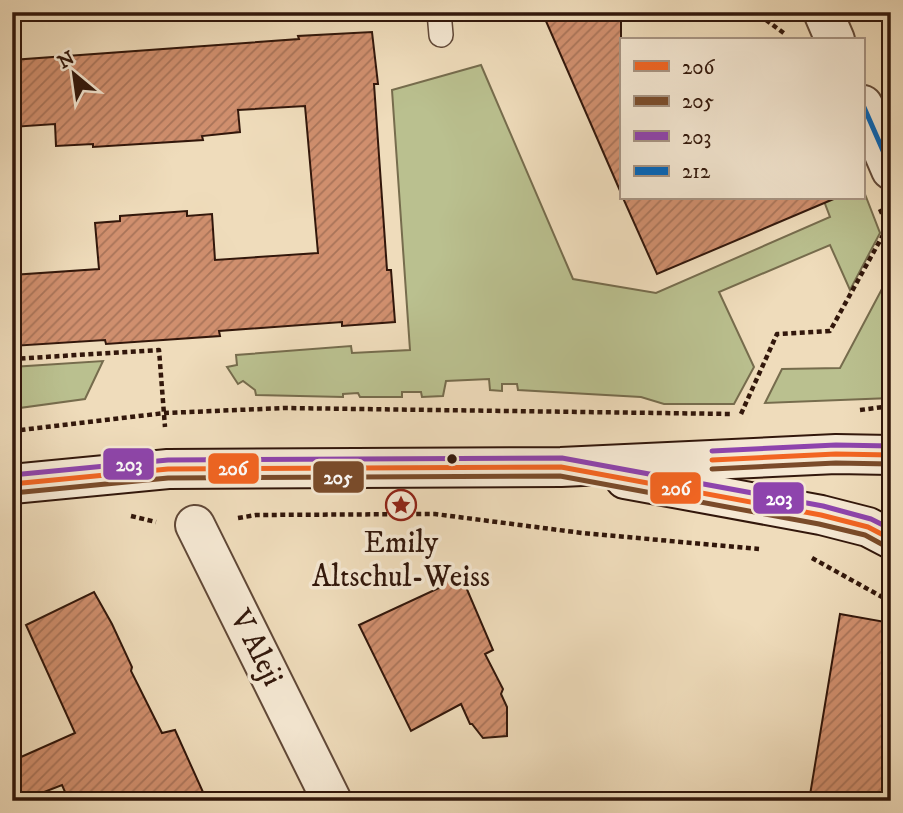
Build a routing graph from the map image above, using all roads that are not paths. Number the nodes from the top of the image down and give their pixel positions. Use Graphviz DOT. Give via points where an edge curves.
graph roads {
  1 [pos="439,12"];
  2 [pos="823,12"];
  3 [pos="441,35"];
  4 [pos="834,38"];
  5 [pos="864,107"];
  6 [pos="891,170"];
  7 [pos="891,455"];
  8 [pos="561,467"];
  9 [pos="12,484"];
  10 [pos="195,525"];
  11 [pos="891,539"];
  12 [pos="325,785"];
  1 -- 3 [label="lane"];
  2 -- 4 [label="main road"];
  5 -- 6 [label="main road"];
  7 -- 8 [label="main road"];
  8 -- 9 [label="main road" via="168,469"];
  8 -- 11 [label="main road" via="821,515 867,527"];
  10 -- 12 [label="main road, V Aleji"];
}
